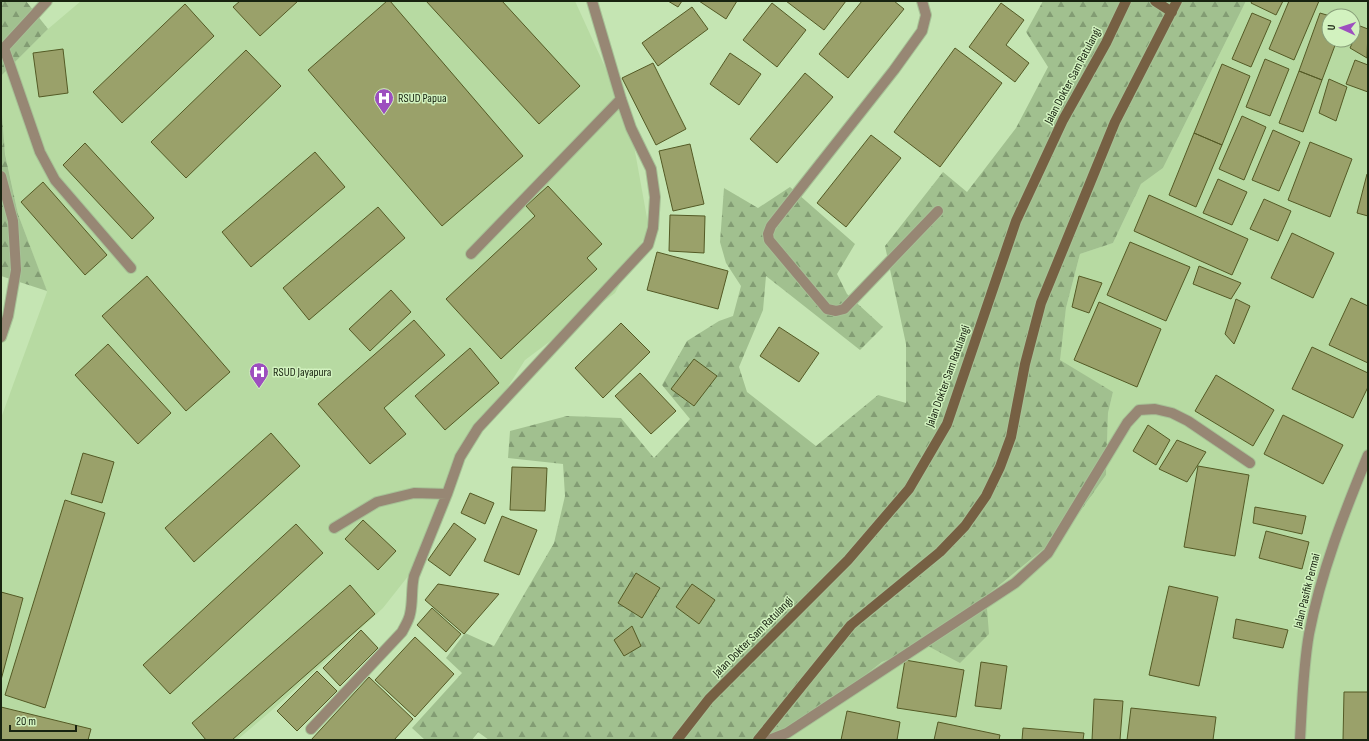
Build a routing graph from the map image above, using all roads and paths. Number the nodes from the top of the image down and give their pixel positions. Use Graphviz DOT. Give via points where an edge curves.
graph roads {
  1 [pos="47,1"];
  2 [pos="592,1"];
  3 [pos="922,1"];
  4 [pos="1126,1"];
  5 [pos="1155,1"];
  6 [pos="1177,1"];
  7 [pos="1172,12"];
  8 [pos="2,50"];
  9 [pos="621,99"];
  10 [pos="1,176"];
  11 [pos="938,211"];
  12 [pos="470,254"];
  13 [pos="131,268"];
  14 [pos="1,337"];
  15 [pos="1368,455"];
  16 [pos="1250,463"];
  17 [pos="448,494"];
  18 [pos="334,528"];
  19 [pos="311,729"];
  20 [pos="677,740"];
  21 [pos="758,740"];
  22 [pos="769,740"];
  23 [pos="1300,740"];
  1 -- 8 [label="street"];
  2 -- 9 [label="street"];
  3 -- 11 [label="street" via="926,15 922,31 771,226 768,234 769,240 827,309 836,311 844,309"];
  4 -- 20 [label="main road, Jalan Dokter Sam Ratulangi" via="1063,120 1016,222 947,424 909,489 848,560 709,699"];
  5 -- 7 [label="main road"];
  6 -- 7 [label="main road"];
  7 -- 21 [label="main road" via="1115,122 1041,303 1010,436 1000,467 986,496 965,526 940,552 851,625"];
  8 -- 13 [label="street" via="40,152 55,180"];
  9 -- 12 [label="street"];
  9 -- 17 [label="street" via="631,128 651,169 655,197 653,228 648,245 478,428 460,457"];
  10 -- 14 [label="street" via="13,221 16,270 8,316"];
  15 -- 23 [label="street, Jalan Pasifik Permai" via="1327,561 1309,634"];
  16 -- 22 [label="street" via="1172,413 1155,409 1139,410 1127,423 1048,554 1015,583 787,733"];
  17 -- 18 [label="street" via="414,493 377,502"];
  17 -- 19 [label="street" via="414,576 410,616 402,632"];
}
